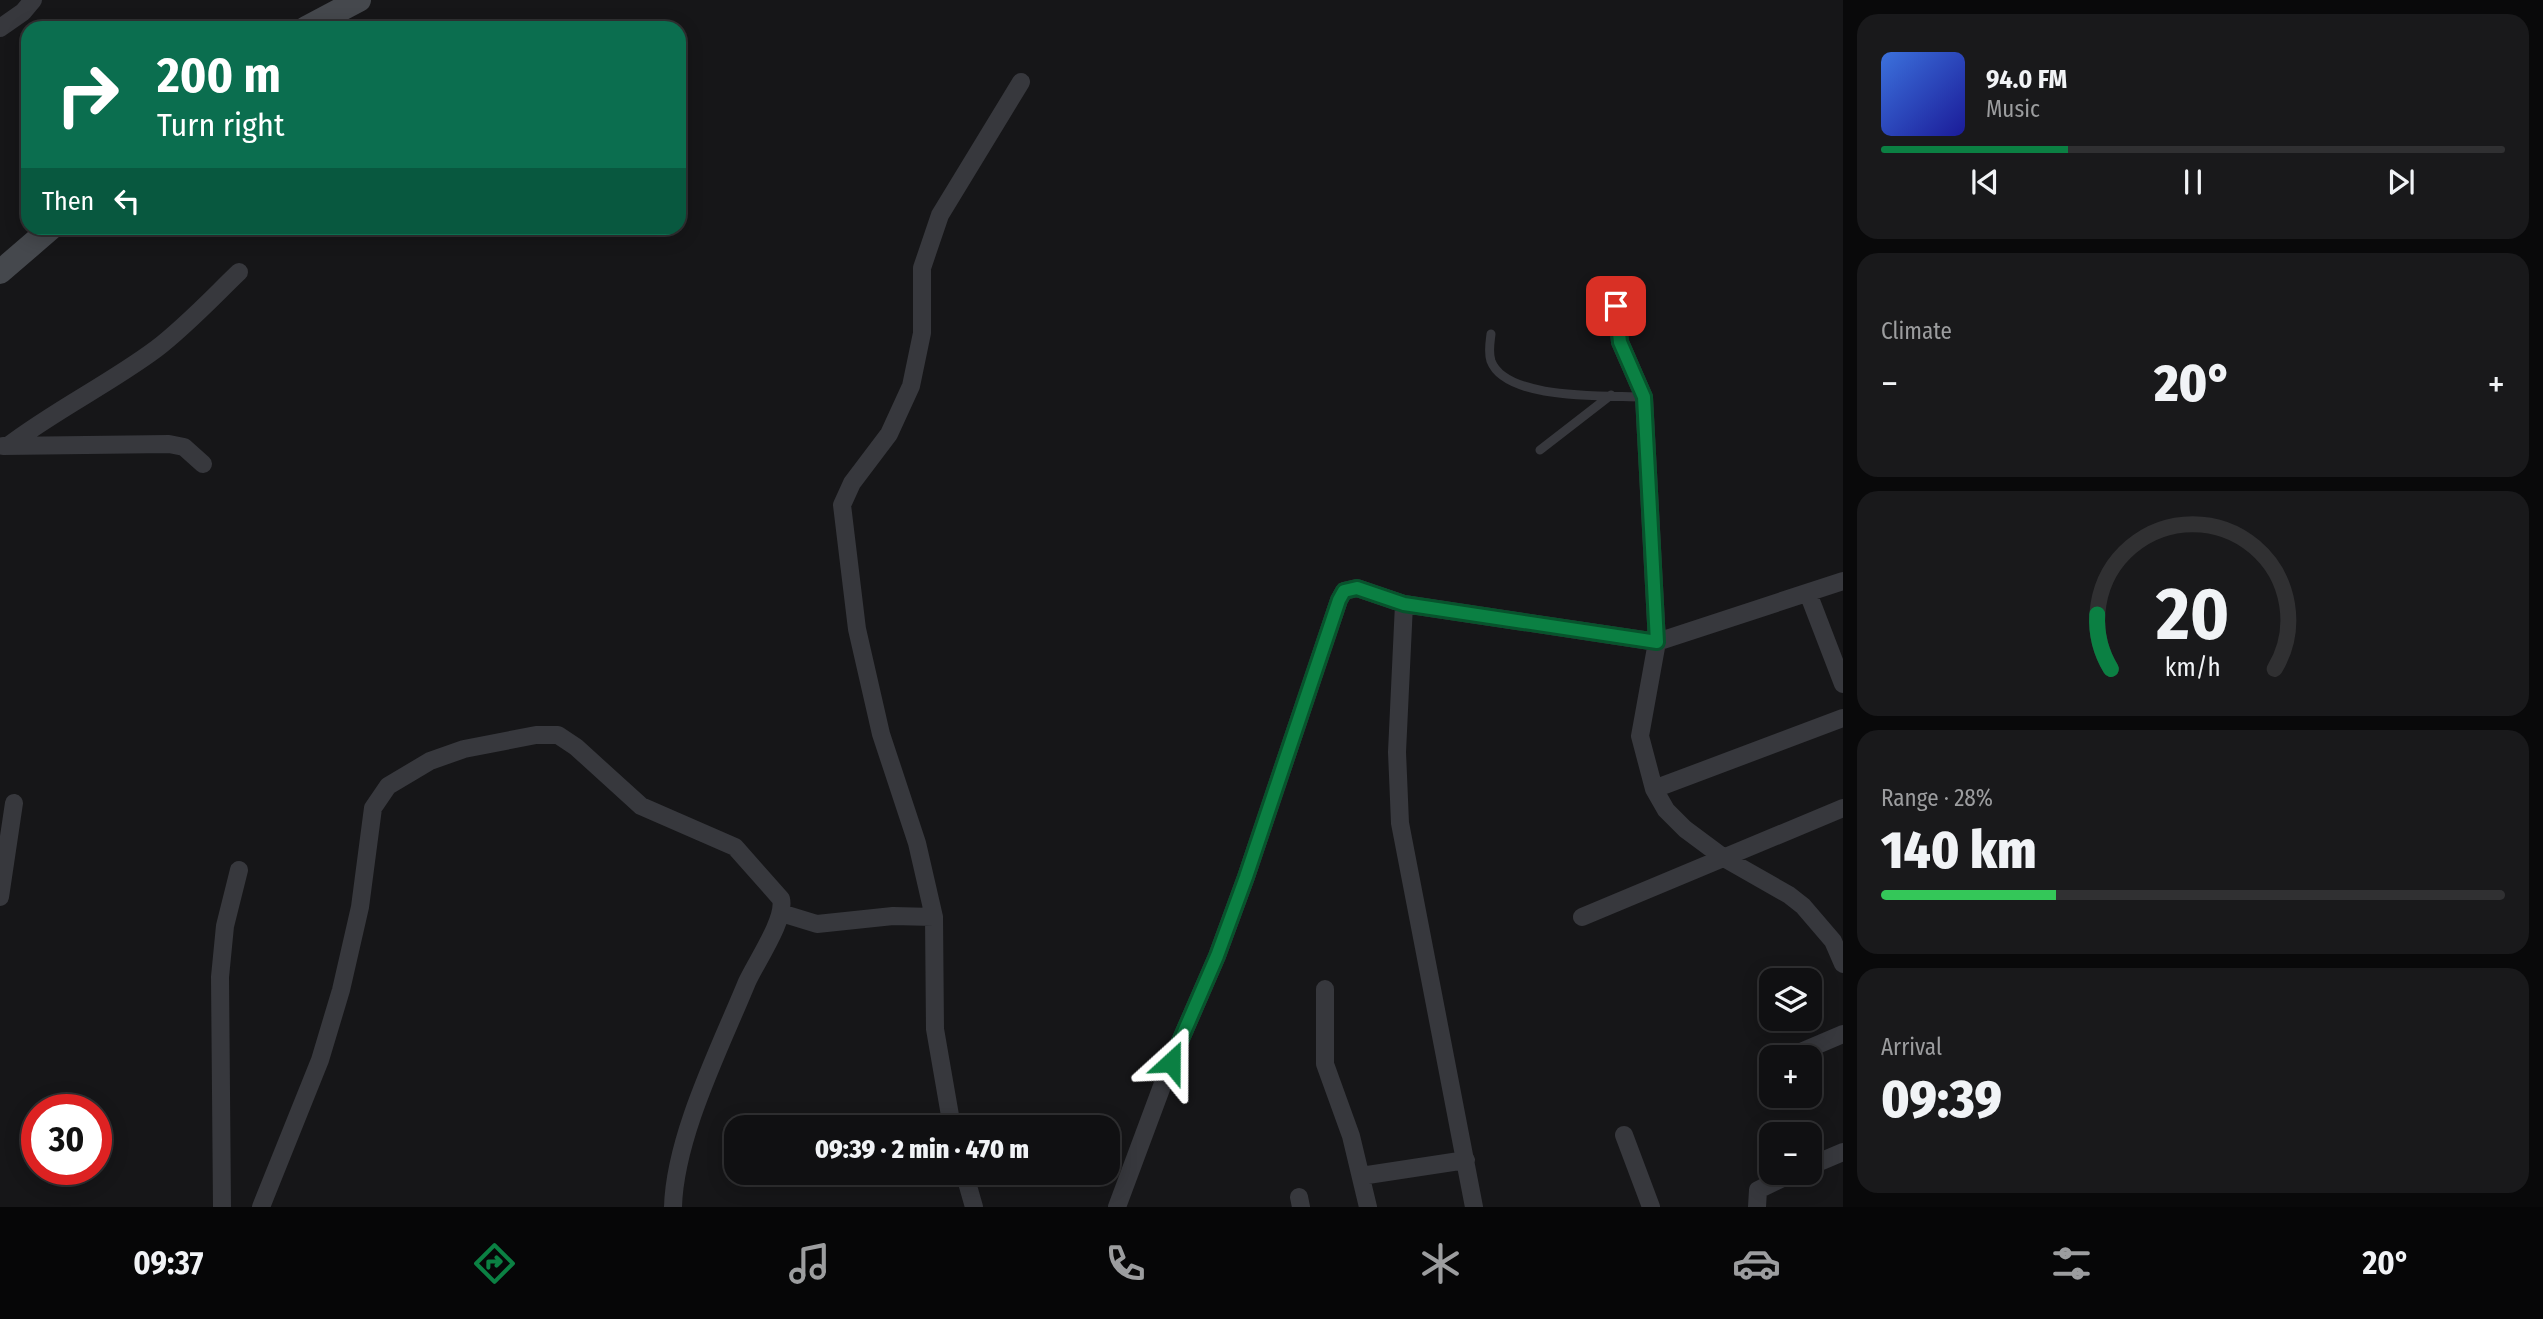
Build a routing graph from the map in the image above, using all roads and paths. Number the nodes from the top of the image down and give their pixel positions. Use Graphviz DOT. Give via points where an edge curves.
graph roads {
  1 [pos="33,0"];
  2 [pos="359,0"];
  3 [pos="319,21"];
  4 [pos="0,28"];
  5 [pos="1021,82"];
  6 [pos="43,235"];
  7 [pos="0,272"];
  8 [pos="239,272"];
  9 [pos="1616,306"];
  10 [pos="1491,334"];
  11 [pos="1611,395"];
  12 [pos="1644,397"];
  13 [pos="4,446"];
  14 [pos="1540,450"];
  15 [pos="203,464"];
  16 [pos="1843,581"];
  17 [pos="1808,593"];
  18 [pos="1404,604"];
  19 [pos="1657,642"];
  20 [pos="1843,684"];
  21 [pos="1843,718"];
  22 [pos="1654,789"];
  23 [pos="14,803"];
  24 [pos="1843,808"];
  25 [pos="1724,858"];
  26 [pos="239,870"];
  27 [pos="0,897"];
  28 [pos="781,913"];
  29 [pos="1582,916"];
  30 [pos="934,917"];
  31 [pos="1836,931"];
  32 [pos="1843,964"];
  33 [pos="1325,989"];
  34 [pos="1843,1034"];
  35 [pos="1817,1045"];
  36 [pos="950,1115"];
  37 [pos="1624,1135"];
  38 [pos="1843,1152"];
  39 [pos="1466,1160"];
  40 [pos="1822,1161"];
  41 [pos="1361,1176"];
  42 [pos="968,1185"];
  43 [pos="1768,1185"];
  44 [pos="222,1207"];
  45 [pos="261,1207"];
  46 [pos="673,1207"];
  47 [pos="974,1207"];
  48 [pos="1117,1207"];
  49 [pos="1368,1207"];
  50 [pos="1474,1207"];
  51 [pos="1651,1207"];
  52 [pos="1757,1207"];
  1 -- 4 [label="street"];
  2 -- 3 [label="street"];
  5 -- 30 [label="street" via="940,215 922,268 922,333 911,386 889,434 852,483 842,505 857,629 881,734 917,843"];
  6 -- 7 [label="street"];
  8 -- 13 [label="street" via="155,350"];
  9 -- 12 [label="street" via="1620,342"];
  10 -- 11 [label="lane" via="1491,361 1520,387"];
  11 -- 12 [label="lane"];
  11 -- 14 [label="lane"];
  12 -- 19 [label="street"];
  13 -- 15 [label="street" via="159,443 184,447"];
  16 -- 17 [label="street"];
  17 -- 19 [label="street"];
  17 -- 20 [label="street"];
  18 -- 19 [label="street"];
  18 -- 39 [label="street" via="1397,752 1400,823"];
  18 -- 48 [label="street" via="1357,588 1344,591 1339,600 1242,890"];
  19 -- 22 [label="street" via="1640,730"];
  21 -- 22 [label="street"];
  22 -- 25 [label="street" via="1677,822"];
  23 -- 27 [label="street"];
  24 -- 25 [label="street"];
  25 -- 29 [label="street"];
  25 -- 31 [label="street" via="1789,895"];
  26 -- 44 [label="street" via="225,926 220,977"];
  28 -- 30 [label="street" via="817,924"];
  28 -- 45 [label="street" via="783,906 775,890 735,847 641,806 558,736 536,735 464,748 400,777 373,808 360,907 338,1002 320,1060"];
  28 -- 46 [label="street" via="748,980 688,1129 676,1170"];
  30 -- 36 [label="street" via="936,1029"];
  31 -- 32 [label="street"];
  33 -- 41 [label="street" via="1325,1064"];
  34 -- 35 [label="street"];
  37 -- 51 [label="street"];
  38 -- 40 [label="street"];
  39 -- 41 [label="street"];
  39 -- 50 [label="street"];
  41 -- 49 [label="street"];
  42 -- 47 [label="street"];
  43 -- 52 [label="street" via="1758,1190"];
}
